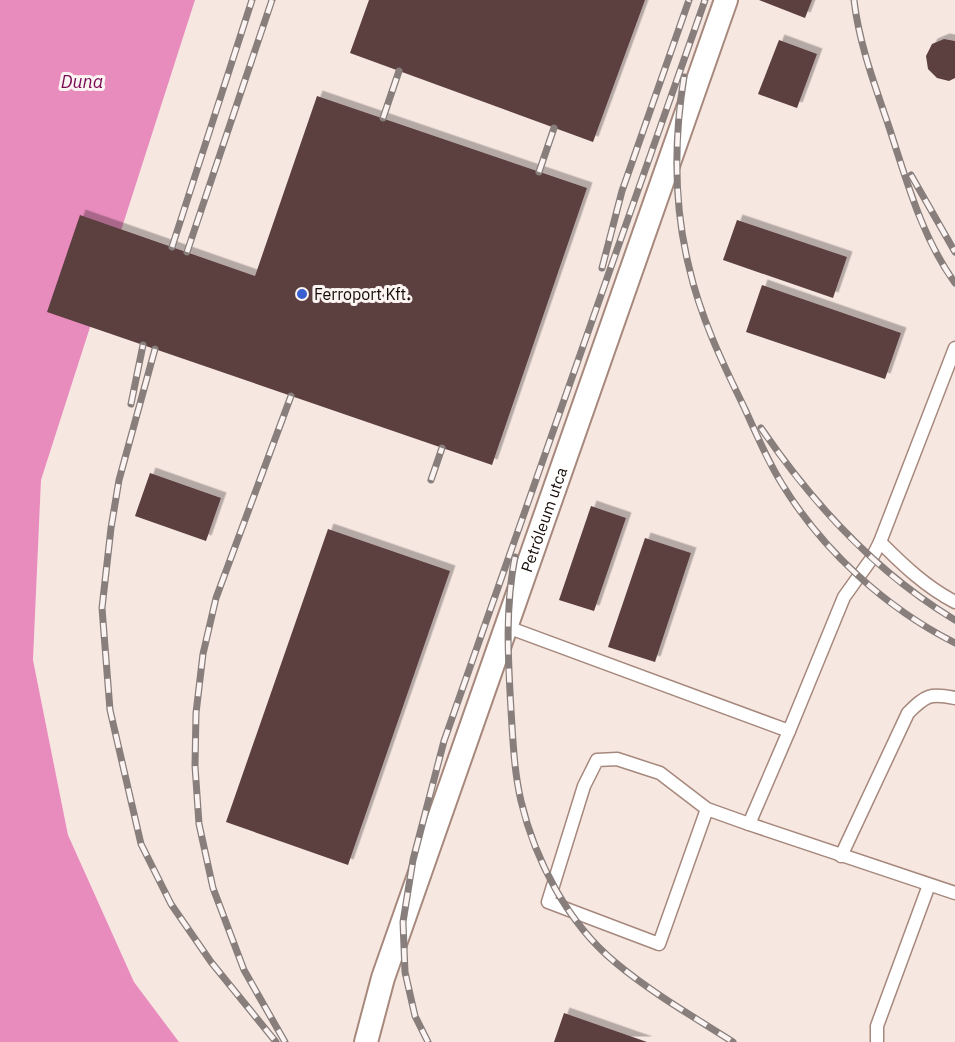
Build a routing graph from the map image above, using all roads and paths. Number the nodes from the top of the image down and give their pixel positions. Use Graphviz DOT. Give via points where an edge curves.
graph roads {
  1 [pos="726,0"];
  2 [pos="955,348"];
  3 [pos="880,542"];
  4 [pos="955,602"];
  5 [pos="507,627"];
  6 [pos="955,698"];
  7 [pos="789,731"];
  8 [pos="707,808"];
  9 [pos="749,824"];
  10 [pos="841,856"];
  11 [pos="929,885"];
  12 [pos="955,893"];
  13 [pos="366,1042"];
  14 [pos="877,1042"];
  1 -- 5 [label="street, Petróleum utca"];
  2 -- 3 [label="lane"];
  3 -- 4 [label="lane" via="903,565"];
  3 -- 7 [label="lane" via="840,605"];
  5 -- 7 [label="lane"];
  5 -- 13 [label="street, Petróleum utca" via="383,978"];
  6 -- 10 [label="lane" via="936,694 920,700 908,713"];
  7 -- 9 [label="lane"];
  8 -- 8 [label="lane" via="660,772 617,759 597,760 584,786 548,902 659,944"];
  8 -- 9 [label="lane"];
  9 -- 10 [label="lane"];
  10 -- 11 [label="lane"];
  11 -- 12 [label="lane"];
  11 -- 14 [label="lane" via="878,1026"];
}
